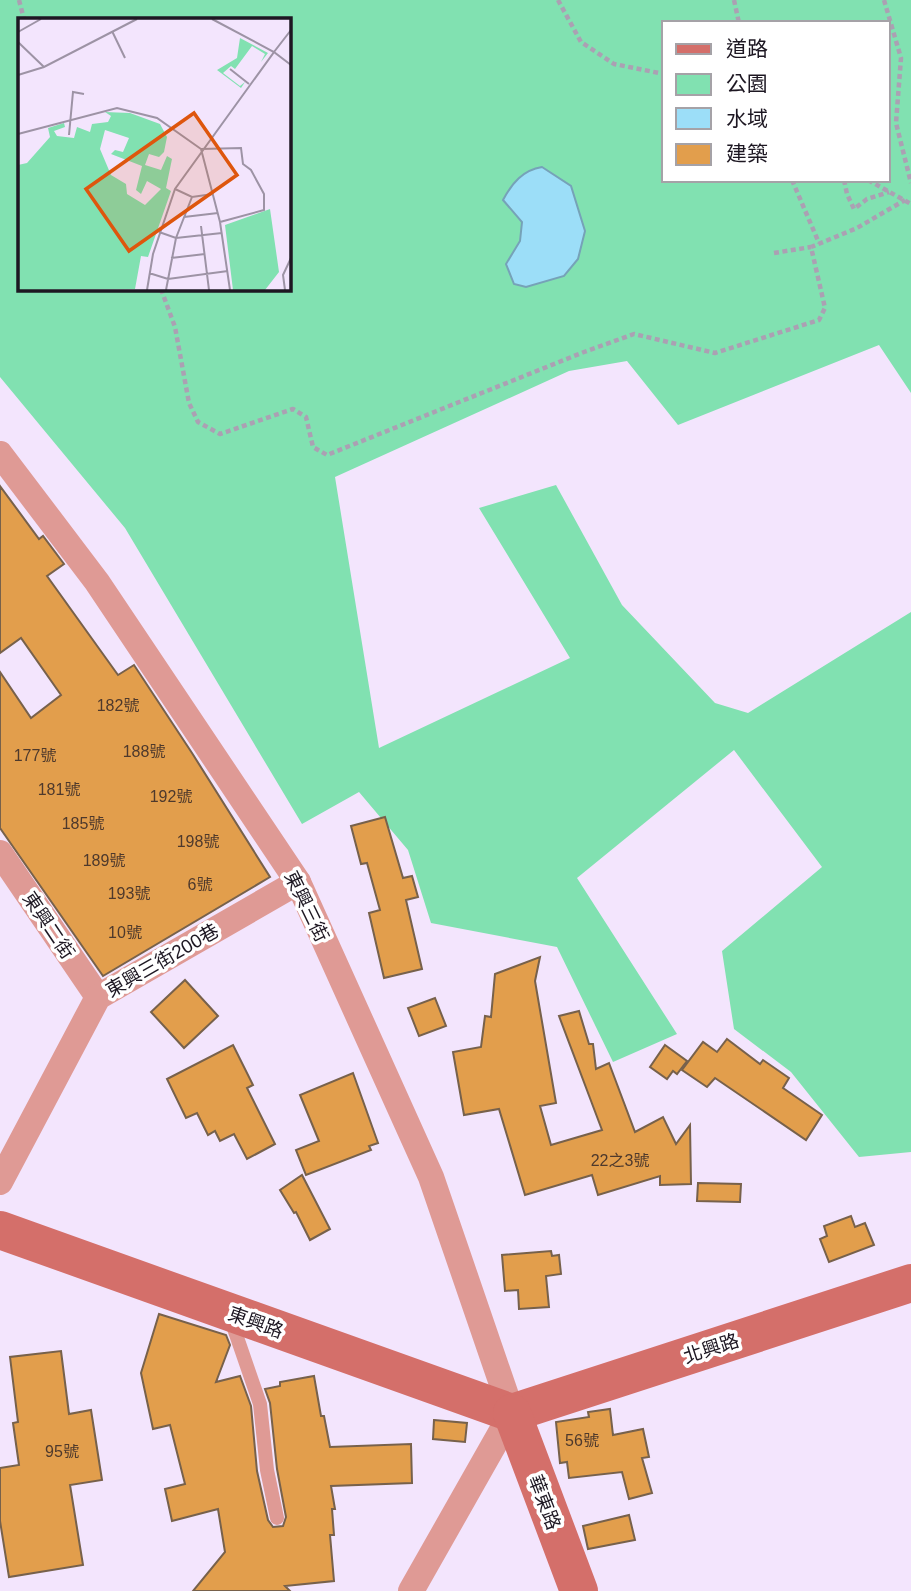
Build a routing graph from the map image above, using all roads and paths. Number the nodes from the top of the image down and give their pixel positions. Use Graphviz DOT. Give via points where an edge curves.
graph roads {
  1 [pos="19,0"];
  2 [pos="558,0"];
  3 [pos="734,0"];
  4 [pos="884,0"];
  5 [pos="24,18"];
  6 [pos="739,21"];
  7 [pos="662,74"];
  8 [pos="793,182"];
  9 [pos="844,182"];
  10 [pos="872,182"];
  11 [pos="911,183"];
  12 [pos="889,192"];
  13 [pos="905,201"];
  14 [pos="911,204"];
  15 [pos="819,243"];
  16 [pos="811,247"];
  17 [pos="774,253"];
  18 [pos="161,290"];
  19 [pos="0,454"];
  20 [pos="0,853"];
  21 [pos="298,882"];
  22 [pos="98,997"];
  23 [pos="0,1182"];
  24 [pos="0,1230"];
  25 [pos="911,1283"];
  26 [pos="228,1312"];
  27 [pos="512,1413"];
  28 [pos="277,1518"];
  29 [pos="411,1591"];
  30 [pos="579,1591"];
  1 -- 5 [label="path"];
  2 -- 7 [label="path" via="581,42 614,64"];
  3 -- 6 [label="path"];
  4 -- 11 [label="path" via="901,58 896,123"];
  8 -- 15 [label="path"];
  9 -- 12 [label="path" via="854,209"];
  10 -- 12 [label="path"];
  12 -- 13 [label="path"];
  13 -- 14 [label="path"];
  13 -- 15 [label="path"];
  15 -- 16 [label="path"];
  16 -- 17 [label="path"];
  16 -- 18 [label="path" via="825,308 819,320 715,352 634,334 327,456 313,447 306,417 293,409 220,433 198,422 189,403 175,327"];
  19 -- 21 [label="street, 東興三街" via="97,583"];
  20 -- 22 [label="street, 東興二街"];
  21 -- 22 [label="street, 東興三街200巷"];
  21 -- 27 [label="street, 東興三街" via="431,1177"];
  22 -- 23 [label="street, 東興三街200巷"];
  24 -- 26 [label="street, 東興路"];
  25 -- 27 [label="street, 北興路"];
  26 -- 27 [label="street, 東興路"];
  26 -- 28 [label="lane" via="260,1405"];
  27 -- 29 [label="street"];
  27 -- 30 [label="street, 華東路"];
}
